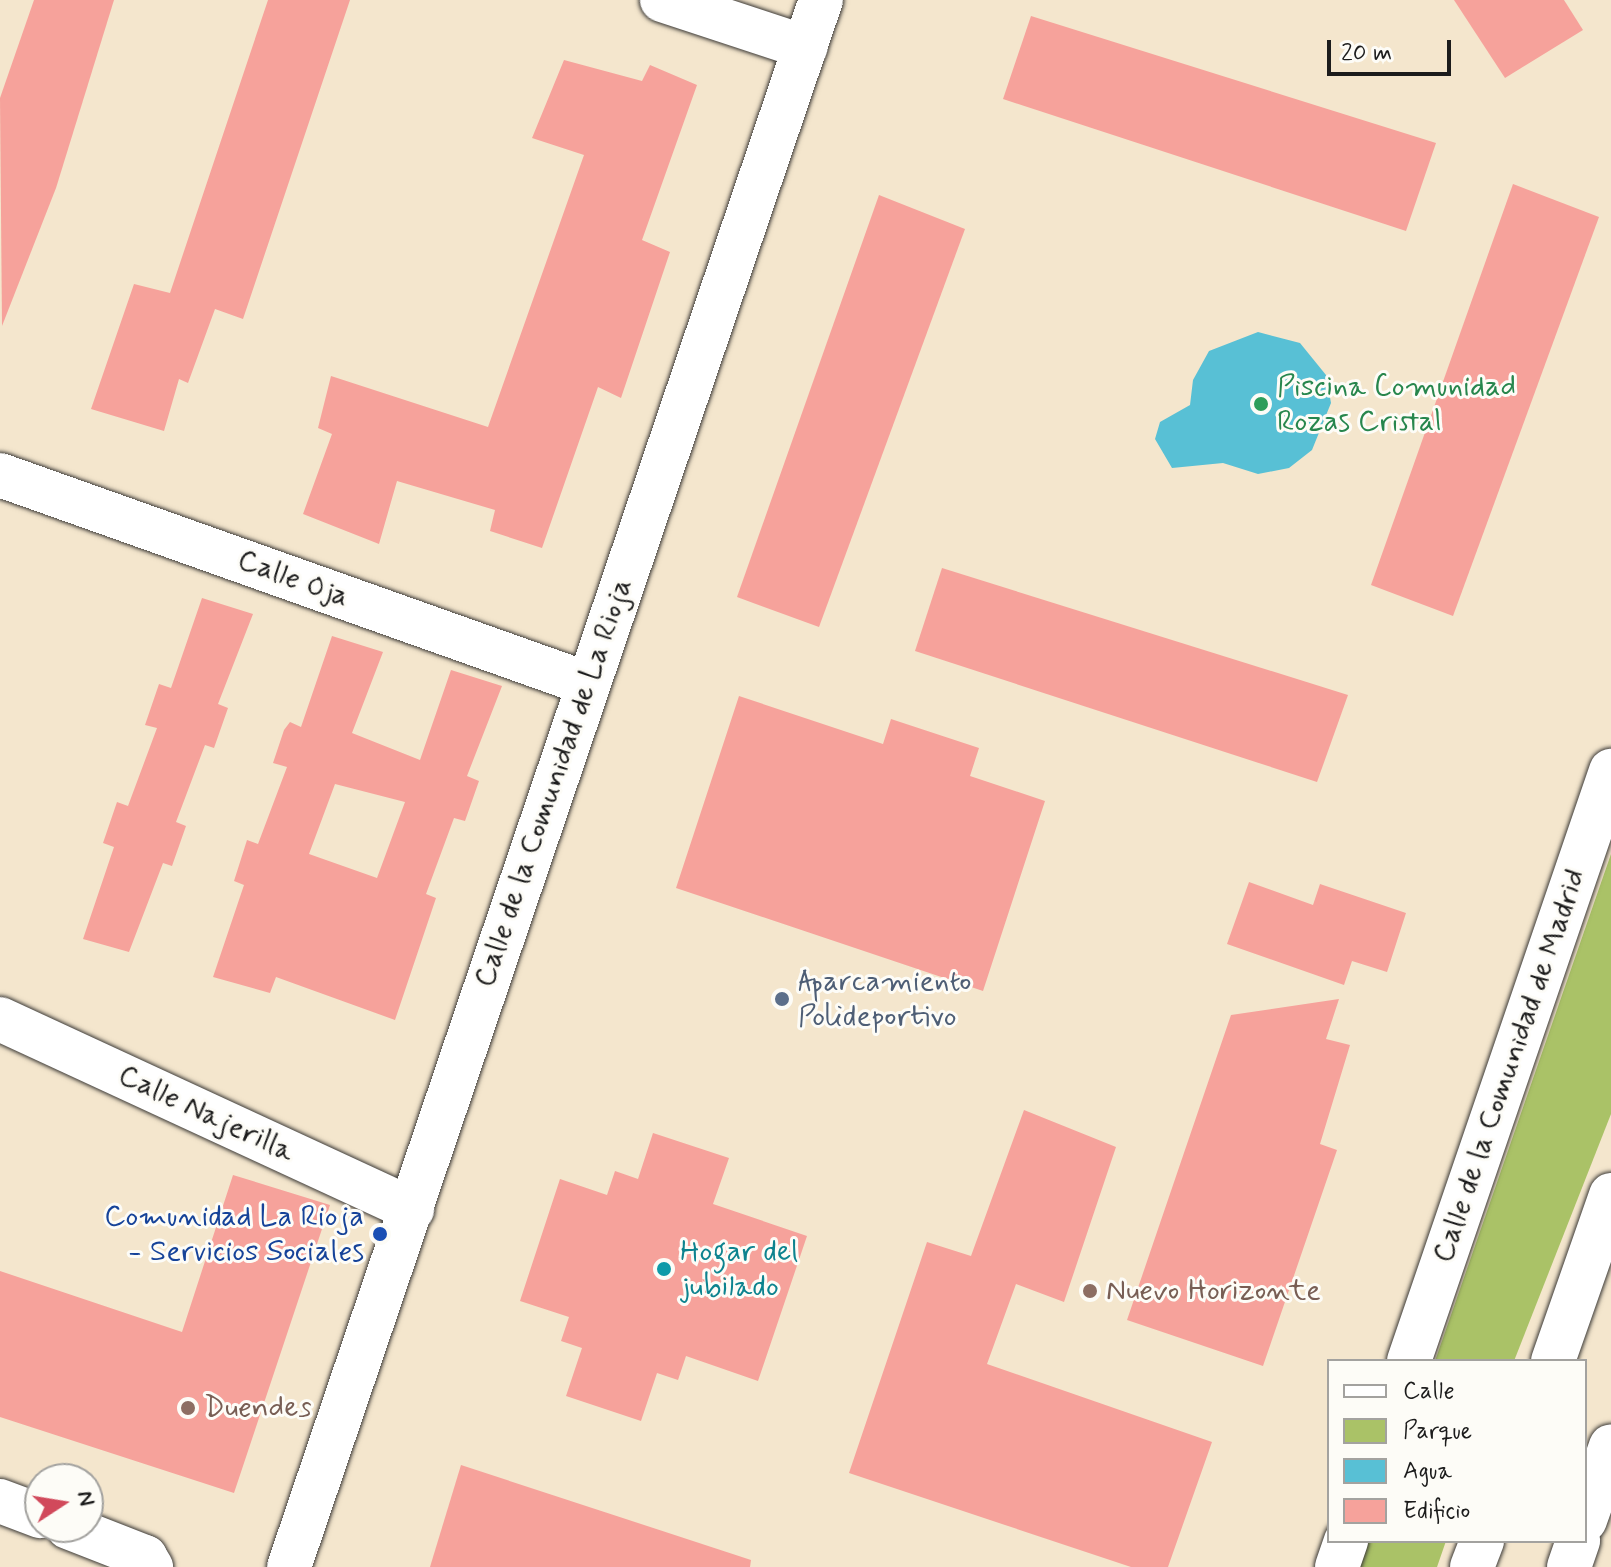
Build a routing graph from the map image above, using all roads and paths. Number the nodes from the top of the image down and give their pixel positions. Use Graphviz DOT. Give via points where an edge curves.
graph roads {
  1 [pos="662,0"];
  2 [pos="821,0"];
  3 [pos="805,47"];
  4 [pos="0,475"];
  5 [pos="585,683"];
  6 [pos="1611,771"];
  7 [pos="0,1019"];
  8 [pos="1611,1195"];
  9 [pos="412,1209"];
  10 [pos="1554,1357"];
  11 [pos="1410,1359"];
  12 [pos="1611,1446"];
  13 [pos="0,1501"];
  14 [pos="24,1510"];
  15 [pos="1587,1514"];
  16 [pos="104,1541"];
  17 [pos="1345,1543"];
  18 [pos="1481,1543"];
  19 [pos="1492,1543"];
  20 [pos="1577,1543"];
  21 [pos="151,1567"];
  22 [pos="289,1567"];
  23 [pos="1337,1567"];
  24 [pos="1472,1567"];
  25 [pos="1484,1567"];
  26 [pos="1569,1567"];
  1 -- 3 [label="main road"];
  2 -- 3 [label="main road, Calle de la Comunidad de La Rioja"];
  3 -- 5 [label="main road, Calle de la Comunidad de La Rioja"];
  4 -- 5 [label="main road, Calle Oja"];
  5 -- 9 [label="main road, Calle de la Comunidad de La Rioja"];
  6 -- 11 [label="main road, Calle de la Comunidad de Madrid"];
  7 -- 9 [label="main road, Calle Najerilla"];
  8 -- 10 [label="main road"];
  9 -- 22 [label="main road, Calle de la Comunidad de La Rioja"];
  12 -- 15 [label="main road"];
  13 -- 14 [label="main road"];
  16 -- 21 [label="main road" via="145,1557"];
  17 -- 23 [label="main road"];
  18 -- 24 [label="main road"];
  19 -- 25 [label="main road"];
  20 -- 26 [label="main road"];
}
